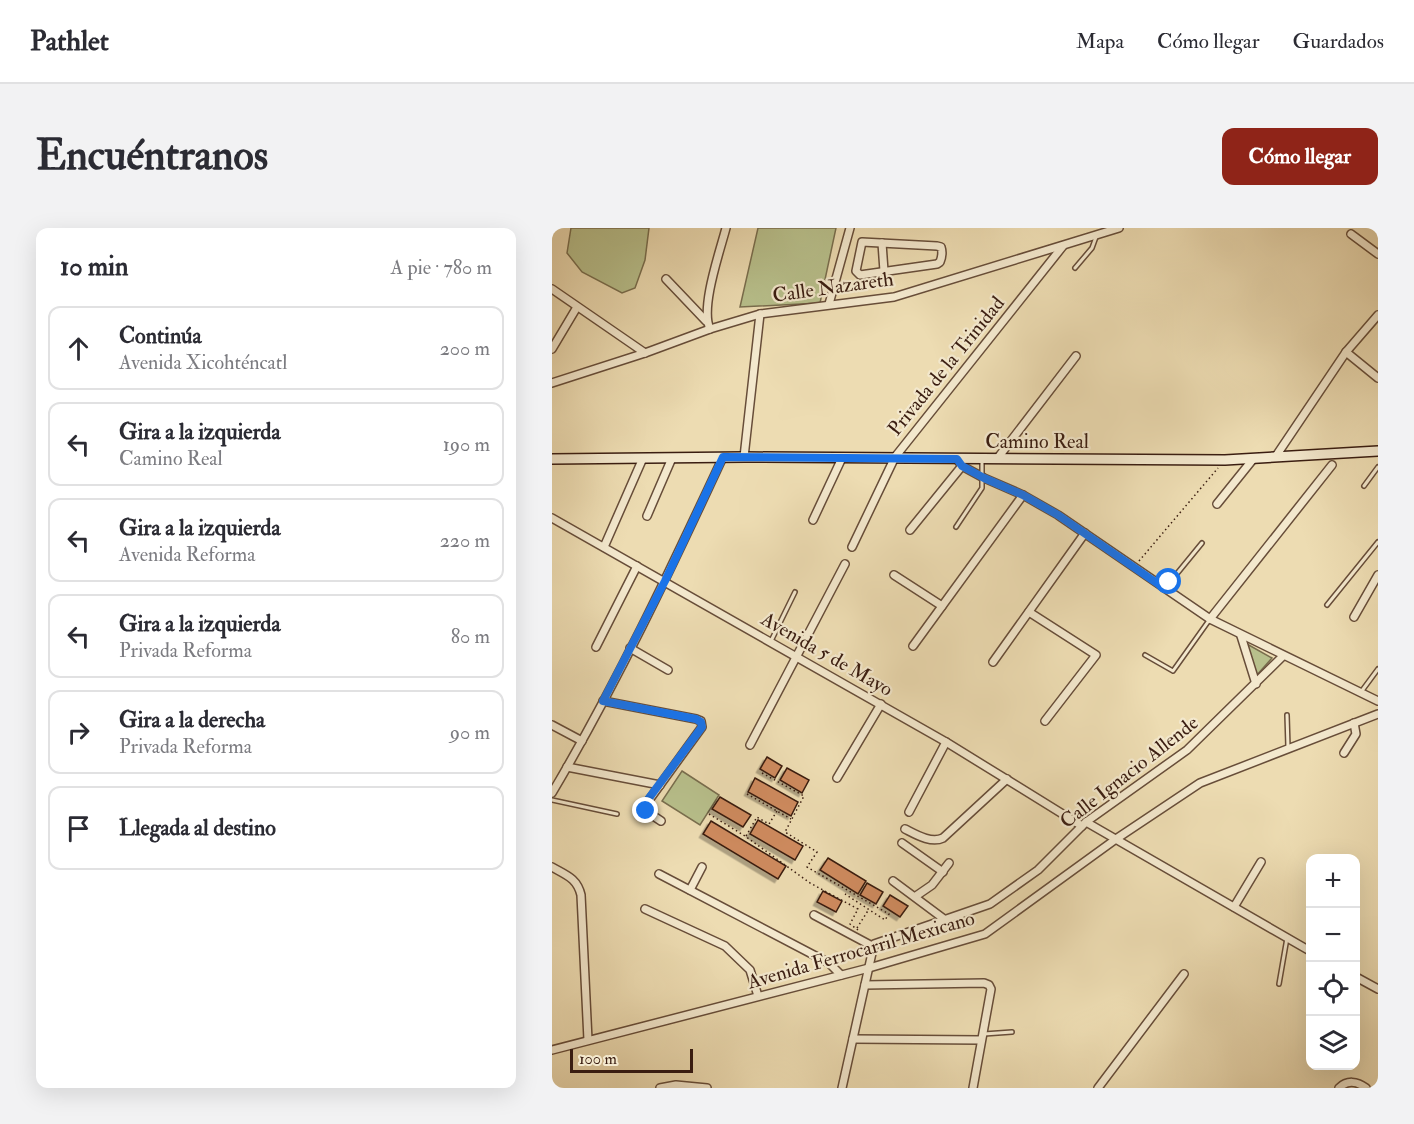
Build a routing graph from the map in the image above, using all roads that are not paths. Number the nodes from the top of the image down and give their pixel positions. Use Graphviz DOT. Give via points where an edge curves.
graph roads {
  1 [pos="726,228"];
  2 [pos="850,228"];
  3 [pos="1119,228"];
  4 [pos="1351,234"];
  5 [pos="1096,236"];
  6 [pos="882,243"];
  7 [pos="1064,246"];
  8 [pos="1378,254"];
  9 [pos="842,259"];
  10 [pos="857,260"];
  11 [pos="1076,268"];
  12 [pos="884,271"];
  13 [pos="666,279"];
  14 [pos="552,289"];
  15 [pos="829,304"];
  16 [pos="577,307"];
  17 [pos="759,314"];
  18 [pos="1378,315"];
  19 [pos="708,325"];
  20 [pos="552,350"];
  21 [pos="1346,352"];
  22 [pos="645,353"];
  23 [pos="1076,356"];
  24 [pos="1378,378"];
  25 [pos="552,383"];
  26 [pos="1378,451"];
  27 [pos="1276,456"];
  28 [pos="723,457"];
  29 [pos="744,457"];
  30 [pos="895,457"];
  31 [pos="643,458"];
  32 [pos="672,458"];
  33 [pos="842,458"];
  34 [pos="1254,458"];
  35 [pos="552,459"];
  36 [pos="982,459"];
  37 [pos="997,459"];
  38 [pos="959,462"];
  39 [pos="1332,465"];
  40 [pos="1378,467"];
  41 [pos="984,478"];
  42 [pos="1364,486"];
  43 [pos="1023,495"];
  44 [pos="1217,504"];
  45 [pos="648,516"];
  46 [pos="552,518"];
  47 [pos="813,520"];
  48 [pos="956,528"];
  49 [pos="910,530"];
  50 [pos="1085,533"];
  51 [pos="1378,542"];
  52 [pos="1202,543"];
  53 [pos="852,546"];
  54 [pos="604,547"];
  55 [pos="845,564"];
  56 [pos="637,566"];
  57 [pos="894,575"];
  58 [pos="1378,575"];
  59 [pos="665,581"];
  60 [pos="1164,588"];
  61 [pos="795,592"];
  62 [pos="1327,605"];
  63 [pos="942,606"];
  64 [pos="1029,612"];
  65 [pos="1354,617"];
  66 [pos="1210,619"];
  67 [pos="1241,636"];
  68 [pos="771,641"];
  69 [pos="913,646"];
  70 [pos="596,647"];
  71 [pos="630,648"];
  72 [pos="796,655"];
  73 [pos="1145,655"];
  74 [pos="1283,656"];
  75 [pos="993,662"];
  76 [pos="1378,669"];
  77 [pos="668,670"];
  78 [pos="1256,684"];
  79 [pos="1360,693"];
  80 [pos="603,701"];
  81 [pos="1378,701"];
  82 [pos="881,704"];
  83 [pos="1378,714"];
  84 [pos="1287,715"];
  85 [pos="1045,721"];
  86 [pos="1354,723"];
  87 [pos="552,725"];
  88 [pos="582,741"];
  89 [pos="946,742"];
  90 [pos="750,745"];
  91 [pos="1288,748"];
  92 [pos="1344,753"];
  93 [pos="567,767"];
  94 [pos="837,778"];
  95 [pos="1007,779"];
  96 [pos="660,785"];
  97 [pos="552,792"];
  98 [pos="552,800"];
  99 [pos="909,812"];
  100 [pos="617,814"];
  101 [pos="661,821"];
  102 [pos="1084,824"];
  103 [pos="905,829"];
  104 [pos="1116,839"];
  105 [pos="902,843"];
  106 [pos="1261,862"];
  107 [pos="949,863"];
  108 [pos="552,867"];
  109 [pos="702,867"];
  110 [pos="943,872"];
  111 [pos="659,874"];
  112 [pos="893,881"];
  113 [pos="690,890"];
  114 [pos="916,896"];
  115 [pos="1234,907"];
  116 [pos="645,909"];
  117 [pos="814,915"];
  118 [pos="944,919"];
  119 [pos="1287,938"];
  120 [pos="874,946"];
  121 [pos="1306,948"];
  122 [pos="869,968"];
  123 [pos="1184,974"];
  124 [pos="841,975"];
  125 [pos="1360,979"];
  126 [pos="1279,984"];
  127 [pos="865,985"];
  128 [pos="1378,990"];
  129 [pos="758,996"];
  130 [pos="1012,1032"];
  131 [pos="982,1037"];
  132 [pos="588,1040"];
  133 [pos="853,1040"];
  134 [pos="552,1050"];
  135 [pos="660,1088"];
  136 [pos="707,1088"];
  137 [pos="842,1088"];
  138 [pos="973,1088"];
  139 [pos="1098,1088"];
  140 [pos="1339,1088"];
  141 [pos="1366,1088"];
  1 -- 19 [label="street" via="710,287"];
  2 -- 9 [label="street"];
  3 -- 5 [label="street, Calle Nazareth"];
  4 -- 8 [label="street"];
  5 -- 7 [label="street, Calle Nazareth"];
  5 -- 11 [label="lane"];
  6 -- 10 [label="street" via="861,242"];
  6 -- 12 [label="street"];
  6 -- 12 [label="street" via="937,246 943,251 937,264"];
  7 -- 15 [label="street, Calle Nazareth" via="894,297"];
  7 -- 30 [label="street, Privada de la Trinidad"];
  9 -- 10 [label="street"];
  9 -- 15 [label="street"];
  10 -- 12 [label="street" via="857,274"];
  13 -- 19 [label="street"];
  14 -- 16 [label="street"];
  15 -- 17 [label="street, Calle Nazareth"];
  16 -- 20 [label="street"];
  16 -- 22 [label="street"];
  17 -- 19 [label="street, Calle Nazareth"];
  17 -- 29 [label="street"];
  18 -- 21 [label="street"];
  19 -- 22 [label="street, Calle Nazareth"];
  21 -- 24 [label="street"];
  21 -- 27 [label="street"];
  22 -- 25 [label="street, Calle Nazareth"];
  23 -- 37 [label="street"];
  26 -- 27 [label="main road, Camino Real"];
  27 -- 34 [label="main road, Camino Real"];
  28 -- 29 [label="main road, Camino Real"];
  28 -- 32 [label="main road, Camino Real"];
  28 -- 59 [label="street"];
  29 -- 33 [label="main road, Camino Real"];
  30 -- 33 [label="main road, Camino Real"];
  30 -- 38 [label="main road, Camino Real"];
  30 -- 53 [label="street, Privada de la Trinidad"];
  31 -- 32 [label="main road, Camino Real"];
  31 -- 35 [label="main road, Camino Real"];
  31 -- 54 [label="street"];
  32 -- 45 [label="street"];
  33 -- 47 [label="street"];
  34 -- 37 [label="main road, Camino Real"];
  34 -- 44 [label="street"];
  36 -- 37 [label="main road, Camino Real"];
  36 -- 38 [label="main road, Camino Real"];
  36 -- 41 [label="lane"];
  38 -- 41 [label="street"];
  38 -- 49 [label="street"];
  39 -- 66 [label="street"];
  40 -- 42 [label="lane"];
  41 -- 43 [label="street"];
  41 -- 48 [label="lane" via="982,488"];
  43 -- 50 [label="street"];
  43 -- 63 [label="street"];
  46 -- 54 [label="street, Avenida 5 de Mayo"];
  50 -- 60 [label="street"];
  50 -- 64 [label="street"];
  51 -- 62 [label="lane"];
  52 -- 60 [label="lane"];
  54 -- 56 [label="street, Avenida 5 de Mayo"];
  55 -- 72 [label="street"];
  56 -- 59 [label="street, Avenida 5 de Mayo"];
  56 -- 70 [label="street"];
  57 -- 63 [label="street"];
  58 -- 65 [label="street"];
  59 -- 68 [label="street, Avenida 5 de Mayo"];
  59 -- 71 [label="street"];
  60 -- 66 [label="street"];
  61 -- 68 [label="lane"];
  63 -- 69 [label="street"];
  64 -- 75 [label="street"];
  64 -- 85 [label="street" via="1096,655"];
  66 -- 67 [label="street"];
  66 -- 73 [label="lane" via="1173,671"];
  67 -- 74 [label="street"];
  67 -- 78 [label="street"];
  68 -- 72 [label="street, Avenida 5 de Mayo"];
  71 -- 77 [label="street"];
  71 -- 80 [label="street"];
  72 -- 82 [label="street, Avenida 5 de Mayo"];
  72 -- 90 [label="street"];
  74 -- 78 [label="street, Calle Ignacio Allende"];
  74 -- 79 [label="street"];
  76 -- 79 [label="lane"];
  78 -- 102 [label="street, Calle Ignacio Allende" via="1187,750"];
  79 -- 81 [label="street"];
  80 -- 88 [label="street"];
  80 -- 96 [label="street" via="701,722 702,727"];
  82 -- 89 [label="street, Avenida 5 de Mayo"];
  82 -- 94 [label="street"];
  83 -- 86 [label="street, Avenida Ferrocarril Mexicano"];
  84 -- 91 [label="lane"];
  86 -- 91 [label="street, Avenida Ferrocarril Mexicano"];
  86 -- 92 [label="street" via="1356,734"];
  87 -- 88 [label="street"];
  88 -- 93 [label="street"];
  89 -- 95 [label="street, Avenida 5 de Mayo"];
  89 -- 99 [label="street"];
  91 -- 104 [label="street, Avenida Ferrocarril Mexicano" via="1200,783"];
  93 -- 96 [label="street"];
  93 -- 97 [label="street"];
  95 -- 102 [label="street, Avenida 5 de Mayo"];
  95 -- 103 [label="street" via="938,841"];
  96 -- 101 [label="street" via="644,807"];
  98 -- 100 [label="lane"];
  102 -- 104 [label="street, Avenida 5 de Mayo"];
  102 -- 118 [label="street, Calle Ignacio Allende" via="1038,870 990,904"];
  104 -- 115 [label="street, Avenida 5 de Mayo"];
  104 -- 122 [label="street, Avenida Ferrocarril Mexicano" via="985,934"];
  105 -- 110 [label="street"];
  106 -- 115 [label="street"];
  107 -- 110 [label="street"];
  108 -- 132 [label="street" via="579,885"];
  109 -- 113 [label="street"];
  110 -- 114 [label="street"];
  111 -- 113 [label="street"];
  112 -- 114 [label="street"];
  113 -- 124 [label="street" via="829,963"];
  114 -- 118 [label="street"];
  115 -- 119 [label="street, Avenida 5 de Mayo"];
  116 -- 129 [label="street" via="725,946 750,970"];
  117 -- 120 [label="street"];
  118 -- 120 [label="street, Calle Ignacio Allende"];
  119 -- 121 [label="street, Avenida 5 de Mayo"];
  119 -- 126 [label="lane"];
  120 -- 122 [label="street"];
  122 -- 124 [label="street, Avenida Ferrocarril Mexicano"];
  122 -- 127 [label="street"];
  123 -- 139 [label="street"];
  124 -- 129 [label="street, Avenida Ferrocarril Mexicano"];
  125 -- 128 [label="street"];
  127 -- 131 [label="street" via="989,985"];
  127 -- 133 [label="street"];
  129 -- 132 [label="street, Avenida Ferrocarril Mexicano"];
  130 -- 131 [label="lane"];
  131 -- 133 [label="street"];
  131 -- 138 [label="street"];
  132 -- 134 [label="street, Avenida Ferrocarril Mexicano"];
  133 -- 137 [label="street"];
  135 -- 136 [label="street"];
  140 -- 141 [label="street" via="1348,1082"];
}
